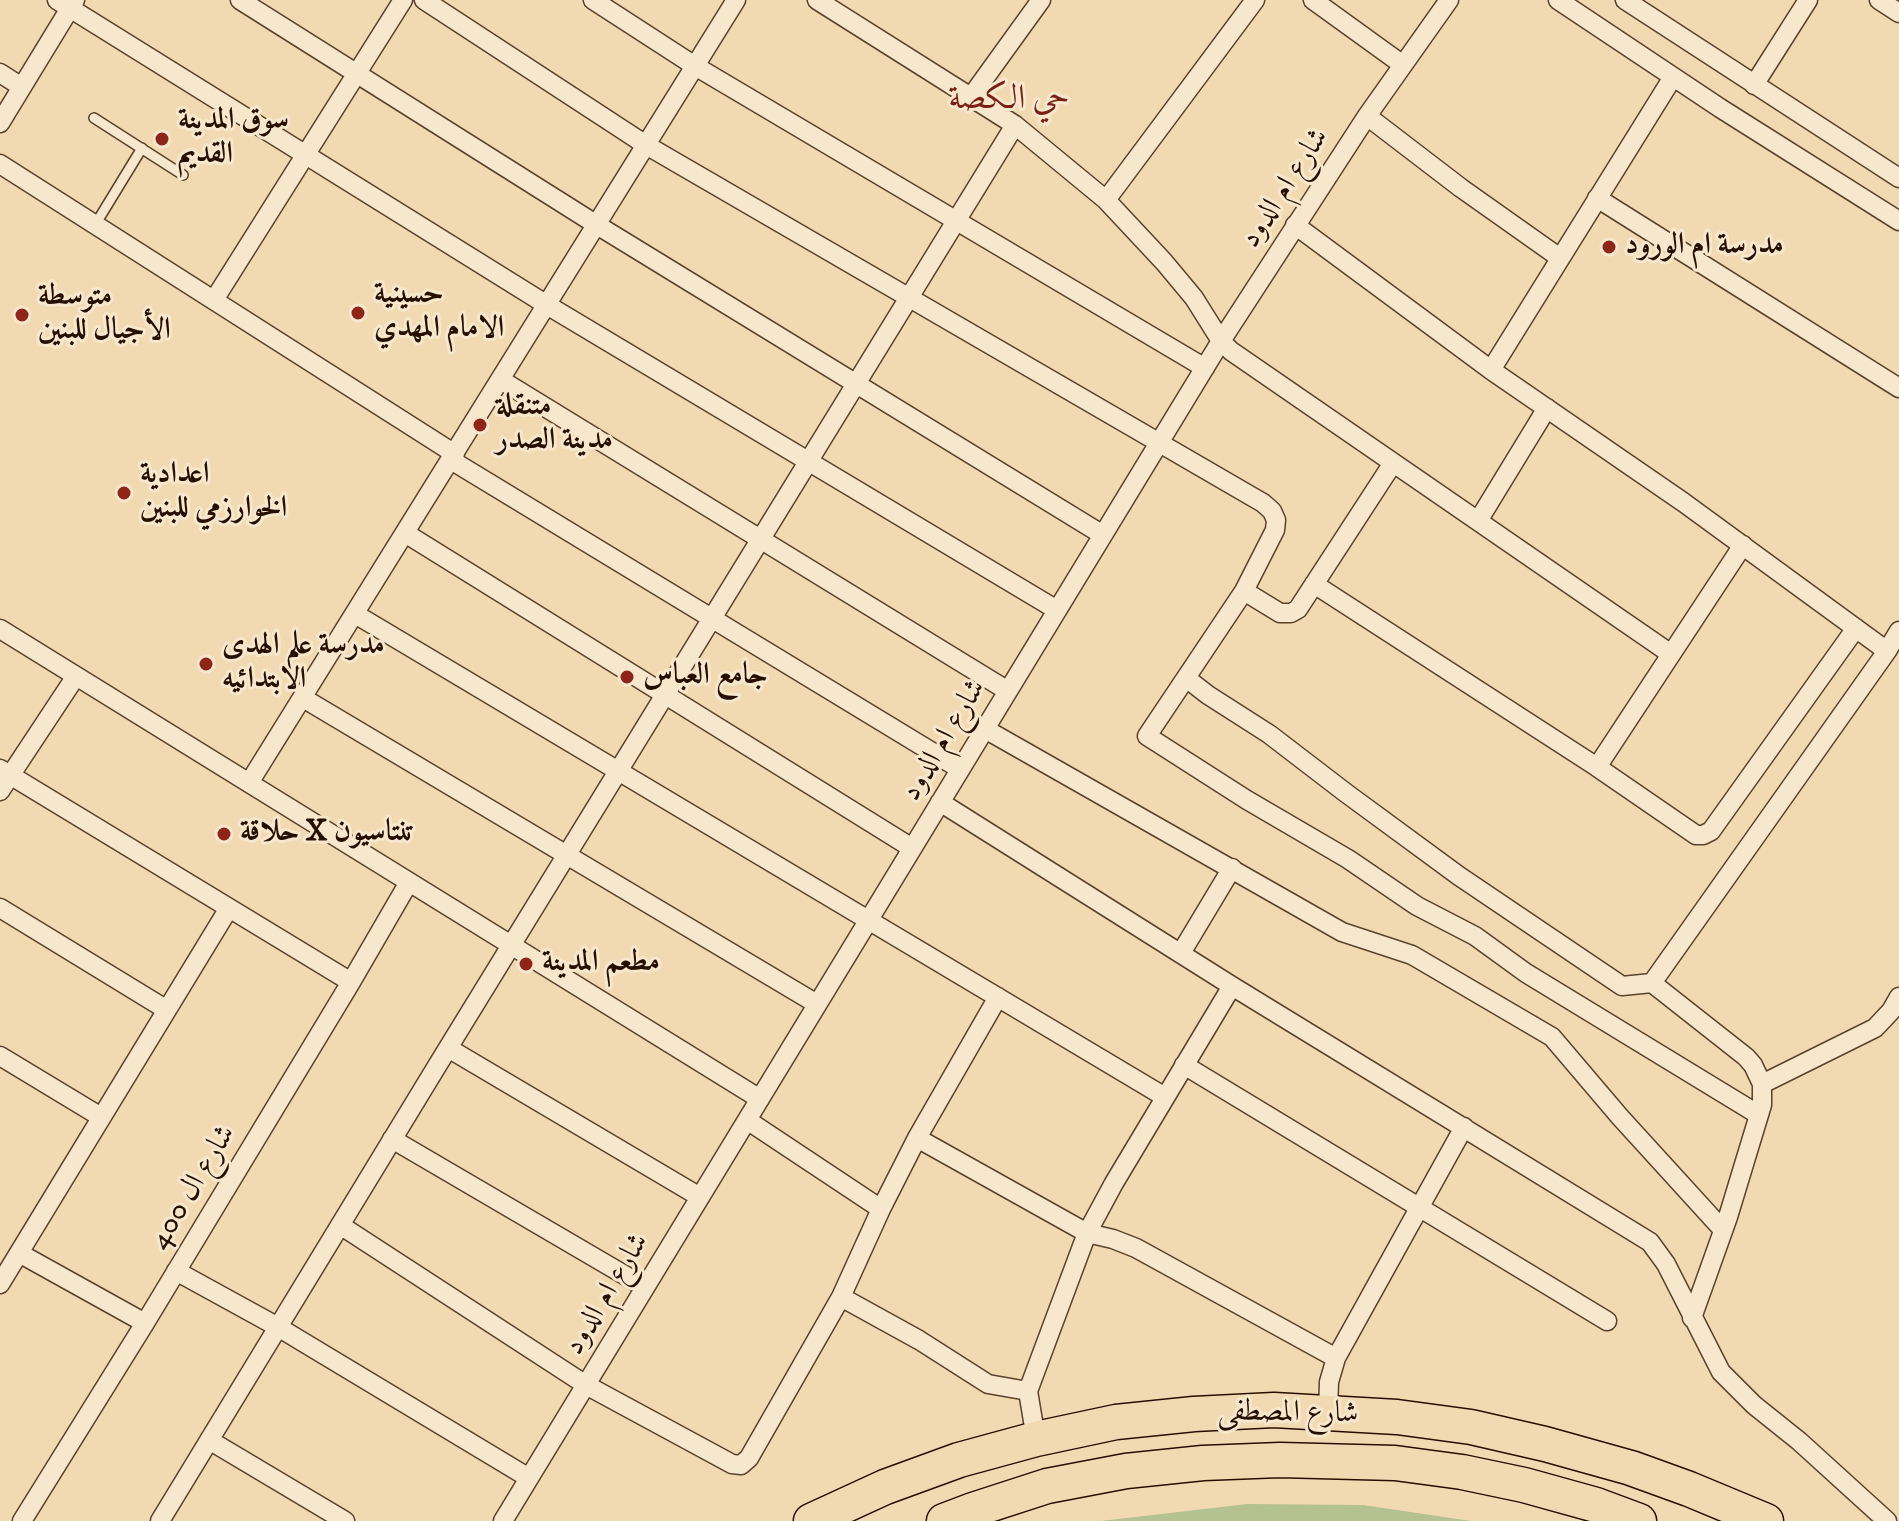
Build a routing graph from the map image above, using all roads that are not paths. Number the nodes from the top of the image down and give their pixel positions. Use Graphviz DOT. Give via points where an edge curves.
graph roads {
  1 [pos="240,0"];
  2 [pos="403,0"];
  3 [pos="424,0"];
  4 [pos="593,0"];
  5 [pos="736,0"];
  6 [pos="817,0"];
  7 [pos="1041,0"];
  8 [pos="1255,0"];
  9 [pos="1313,0"];
  10 [pos="1449,0"];
  11 [pos="1558,0"];
  12 [pos="1625,0"];
  13 [pos="1808,0"];
  14 [pos="1879,0"];
  15 [pos="68,3"];
  16 [pos="1648,6"];
  17 [pos="1899,13"];
  18 [pos="1403,65"];
  19 [pos="695,66"];
  20 [pos="0,73"];
  21 [pos="357,74"];
  22 [pos="1673,77"];
  23 [pos="1754,85"];
  24 [pos="22,87"];
  25 [pos="971,97"];
  26 [pos="1367,116"];
  27 [pos="94,118"];
  28 [pos="0,123"];
  29 [pos="1015,125"];
  30 [pos="646,145"];
  31 [pos="142,148"];
  32 [pos="306,155"];
  33 [pos="0,164"];
  34 [pos="183,175"];
  35 [pos="1899,178"];
  36 [pos="1597,198"];
  37 [pos="1106,200"];
  38 [pos="956,221"];
  39 [pos="1899,221"];
  40 [pos="95,225"];
  41 [pos="597,225"];
  42 [pos="1295,225"];
  43 [pos="1560,258"];
  44 [pos="909,297"];
  45 [pos="214,300"];
  46 [pos="547,305"];
  47 [pos="1221,341"];
  48 [pos="1205,368"];
  49 [pos="1491,370"];
  50 [pos="501,380"];
  51 [pos="856,384"];
  52 [pos="1899,388"];
  53 [pos="1547,408"];
  54 [pos="1160,442"];
  55 [pos="453,457"];
  56 [pos="809,462"];
  57 [pos="1393,463"];
  58 [pos="1478,521"];
  59 [pos="405,533"];
  60 [pos="1103,535"];
  61 [pos="761,539"];
  62 [pos="1743,545"];
  63 [pos="1314,584"];
  64 [pos="1244,591"];
  65 [pos="1057,610"];
  66 [pos="355,614"];
  67 [pos="712,618"];
  68 [pos="1856,628"];
  69 [pos="0,629"];
  70 [pos="1899,631"];
  71 [pos="1887,651"];
  72 [pos="1671,654"];
  73 [pos="76,676"];
  74 [pos="1186,678"];
  75 [pos="1008,691"];
  76 [pos="665,695"];
  77 [pos="303,698"];
  78 [pos="985,729"];
  79 [pos="1597,767"];
  80 [pos="960,769"];
  81 [pos="619,771"];
  82 [pos="5,772"];
  83 [pos="249,783"];
  84 [pos="0,791"];
  85 [pos="940,802"];
  86 [pos="912,848"];
  87 [pos="567,855"];
  88 [pos="1232,868"];
  89 [pos="409,882"];
  90 [pos="0,908"];
  91 [pos="229,908"];
  92 [pos="869,920"];
  93 [pos="512,945"];
  94 [pos="1181,953"];
  95 [pos="351,982"];
  96 [pos="1652,983"];
  97 [pos="1232,986"];
  98 [pos="998,997"];
  99 [pos="1899,997"];
  100 [pos="817,1004"];
  101 [pos="167,1010"];
  102 [pos="448,1048"];
  103 [pos="0,1056"];
  104 [pos="1184,1065"];
  105 [pos="1762,1084"];
  106 [pos="1165,1097"];
  107 [pos="760,1099"];
  108 [pos="1759,1115"];
  109 [pos="101,1117"];
  110 [pos="747,1120"];
  111 [pos="1464,1127"];
  112 [pos="917,1138"];
  113 [pos="392,1139"];
  114 [pos="700,1197"];
  115 [pos="1419,1208"];
  116 [pos="881,1209"];
  117 [pos="340,1225"];
  118 [pos="1723,1230"];
  119 [pos="1087,1233"];
  120 [pos="19,1253"];
  121 [pos="176,1271"];
  122 [pos="0,1284"];
  123 [pos="645,1287"];
  124 [pos="841,1297"];
  125 [pos="1692,1318"];
  126 [pos="1607,1321"];
  127 [pos="145,1323"];
  128 [pos="278,1327"];
  129 [pos="1336,1358"];
  130 [pos="586,1385"];
  131 [pos="1028,1391"];
  132 [pos="1328,1412"];
  133 [pos="1036,1439"];
  134 [pos="209,1440"];
  135 [pos="529,1478"];
  136 [pos="335,1518"];
  137 [pos="22,1521"];
  138 [pos="160,1521"];
  139 [pos="503,1521"];
  140 [pos="811,1521"];
  141 [pos="944,1521"];
  142 [pos="1639,1521"];
  143 [pos="1766,1521"];
  144 [pos="1887,1521"];
  1 -- 21 [label="street"];
  2 -- 21 [label="street"];
  3 -- 30 [label="street"];
  4 -- 19 [label="street"];
  5 -- 19 [label="street"];
  6 -- 25 [label="street"];
  7 -- 25 [label="street"];
  8 -- 37 [label="street"];
  9 -- 18 [label="street"];
  10 -- 18 [label="street, شارع ام الدود"];
  11 -- 22 [label="street"];
  12 -- 16 [label="street"];
  13 -- 23 [label="street"];
  14 -- 17 [label="street"];
  15 -- 24 [label="street"];
  15 -- 32 [label="street"];
  16 -- 23 [label="street"];
  18 -- 26 [label="street, شارع ام الدود"];
  19 -- 30 [label="street"];
  19 -- 38 [label="street"];
  20 -- 24 [label="street"];
  21 -- 32 [label="street"];
  21 -- 41 [label="street"];
  22 -- 36 [label="street"];
  22 -- 39 [label="street"];
  23 -- 35 [label="street"];
  24 -- 28 [label="street"];
  25 -- 29 [label="street"];
  26 -- 42 [label="street, شارع ام الدود"];
  26 -- 43 [label="street"];
  27 -- 31 [label="lane"];
  29 -- 37 [label="street"];
  29 -- 38 [label="street"];
  30 -- 41 [label="street"];
  30 -- 44 [label="street"];
  31 -- 34 [label="lane"];
  31 -- 40 [label="lane"];
  32 -- 45 [label="street"];
  32 -- 46 [label="street"];
  33 -- 40 [label="street"];
  36 -- 43 [label="street"];
  36 -- 52 [label="street"];
  37 -- 47 [label="street" via="1194,298"];
  38 -- 44 [label="street"];
  38 -- 48 [label="street"];
  40 -- 45 [label="street"];
  41 -- 46 [label="street"];
  41 -- 51 [label="street"];
  42 -- 47 [label="street, شارع ام الدود"];
  42 -- 49 [label="street"];
  43 -- 49 [label="street"];
  44 -- 51 [label="street"];
  44 -- 54 [label="street"];
  45 -- 55 [label="street"];
  46 -- 50 [label="street"];
  46 -- 56 [label="street"];
  47 -- 48 [label="street, شارع ام الدود"];
  47 -- 57 [label="street"];
  48 -- 54 [label="street, شارع ام الدود"];
  49 -- 53 [label="street"];
  50 -- 55 [label="street"];
  50 -- 61 [label="street"];
  51 -- 56 [label="street"];
  51 -- 60 [label="street"];
  53 -- 58 [label="street"];
  53 -- 62 [label="street"];
  54 -- 60 [label="street, شارع ام الدود"];
  54 -- 64 [label="street" via="1272,511 1275,530"];
  55 -- 59 [label="street"];
  55 -- 67 [label="street"];
  56 -- 61 [label="street"];
  56 -- 65 [label="street"];
  57 -- 58 [label="street"];
  57 -- 63 [label="street"];
  58 -- 72 [label="street"];
  59 -- 66 [label="street"];
  59 -- 76 [label="street"];
  60 -- 65 [label="street, شارع ام الدود"];
  61 -- 67 [label="street"];
  61 -- 75 [label="street"];
  62 -- 68 [label="street"];
  62 -- 72 [label="street"];
  63 -- 64 [label="street" via="1298,609 1285,614"];
  63 -- 79 [label="street"];
  64 -- 74 [label="street"];
  65 -- 75 [label="street, شارع ام الدود"];
  66 -- 77 [label="street"];
  66 -- 81 [label="street"];
  67 -- 76 [label="street"];
  67 -- 80 [label="street"];
  68 -- 71 [label="street"];
  68 -- 79 [label="street" via="1707,834 1690,832"];
  69 -- 73 [label="street"];
  70 -- 71 [label="street"];
  71 -- 96 [label="street"];
  72 -- 79 [label="street"];
  73 -- 82 [label="street"];
  73 -- 83 [label="street"];
  74 -- 96 [label="street" via="1459,876 1622,986"];
  74 -- 108 [label="street" via="1147,736"];
  75 -- 78 [label="street, شارع ام الدود"];
  76 -- 81 [label="street"];
  76 -- 86 [label="street"];
  77 -- 83 [label="street"];
  77 -- 87 [label="street"];
  78 -- 80 [label="street, شارع ام الدود"];
  78 -- 88 [label="street"];
  80 -- 85 [label="street, شارع ام الدود"];
  81 -- 87 [label="street"];
  81 -- 92 [label="street"];
  82 -- 84 [label="street"];
  82 -- 91 [label="street"];
  83 -- 89 [label="street"];
  85 -- 86 [label="street, شارع ام الدود"];
  85 -- 94 [label="street"];
  86 -- 92 [label="street, شارع ام الدود"];
  87 -- 93 [label="street"];
  87 -- 100 [label="street"];
  88 -- 94 [label="street"];
  88 -- 118 [label="street" via="1342,932 1412,955 1552,1037"];
  89 -- 93 [label="street"];
  89 -- 95 [label="street, شارع ال 400"];
  90 -- 101 [label="street"];
  91 -- 95 [label="street"];
  91 -- 101 [label="street"];
  92 -- 98 [label="street"];
  92 -- 100 [label="street, شارع ام الدود"];
  93 -- 102 [label="street"];
  93 -- 107 [label="street"];
  94 -- 97 [label="street"];
  95 -- 121 [label="street, شارع ال 400"];
  96 -- 105 [label="street" via="1746,1057"];
  97 -- 104 [label="street"];
  97 -- 111 [label="street"];
  98 -- 106 [label="street"];
  98 -- 112 [label="street"];
  99 -- 105 [label="street" via="1875,1028"];
  100 -- 107 [label="street, شارع ام الدود"];
  101 -- 109 [label="street"];
  102 -- 113 [label="street"];
  102 -- 114 [label="street"];
  103 -- 109 [label="street"];
  104 -- 106 [label="street"];
  104 -- 115 [label="street"];
  105 -- 108 [label="street"];
  106 -- 119 [label="street"];
  107 -- 110 [label="street, شارع ام الدود"];
  108 -- 118 [label="street"];
  109 -- 120 [label="street"];
  110 -- 114 [label="street, شارع ام الدود"];
  110 -- 116 [label="street"];
  111 -- 115 [label="street"];
  111 -- 125 [label="street" via="1650,1242"];
  112 -- 116 [label="street"];
  112 -- 119 [label="street"];
  113 -- 117 [label="street"];
  113 -- 123 [label="street"];
  114 -- 123 [label="street, شارع ام الدود"];
  115 -- 126 [label="street"];
  115 -- 129 [label="street"];
  116 -- 124 [label="street"];
  117 -- 128 [label="street"];
  117 -- 130 [label="street"];
  118 -- 125 [label="street"];
  119 -- 129 [label="street" via="1136,1248"];
  119 -- 131 [label="street"];
  120 -- 122 [label="street"];
  120 -- 127 [label="street"];
  121 -- 127 [label="street, شارع ال 400"];
  121 -- 128 [label="street"];
  123 -- 130 [label="street, شارع ام الدود"];
  124 -- 130 [label="street" via="741,1465"];
  124 -- 131 [label="street" via="988,1384"];
  125 -- 144 [label="street" via="1721,1372"];
  127 -- 137 [label="street, شارع ال 400"];
  128 -- 134 [label="street"];
  128 -- 135 [label="street"];
  129 -- 132 [label="street"];
  130 -- 135 [label="street, شارع ام الدود"];
  131 -- 133 [label="street"];
  132 -- 133 [label="highway, شارع المصطفى" via="1194,1414 1116,1422"];
  132 -- 143 [label="highway, شارع المصطفى" via="1471,1427 1545,1444 1631,1468"];
  133 -- 140 [label="highway, شارع المصطفى" via="959,1460"];
  134 -- 136 [label="street"];
  134 -- 138 [label="street"];
  135 -- 139 [label="street, شارع ام الدود"];
  141 -- 142 [label="highway, شارع المصطفى" via="1047,1486 1126,1471 1280,1460 1395,1463 1462,1472 1524,1485"];
}
